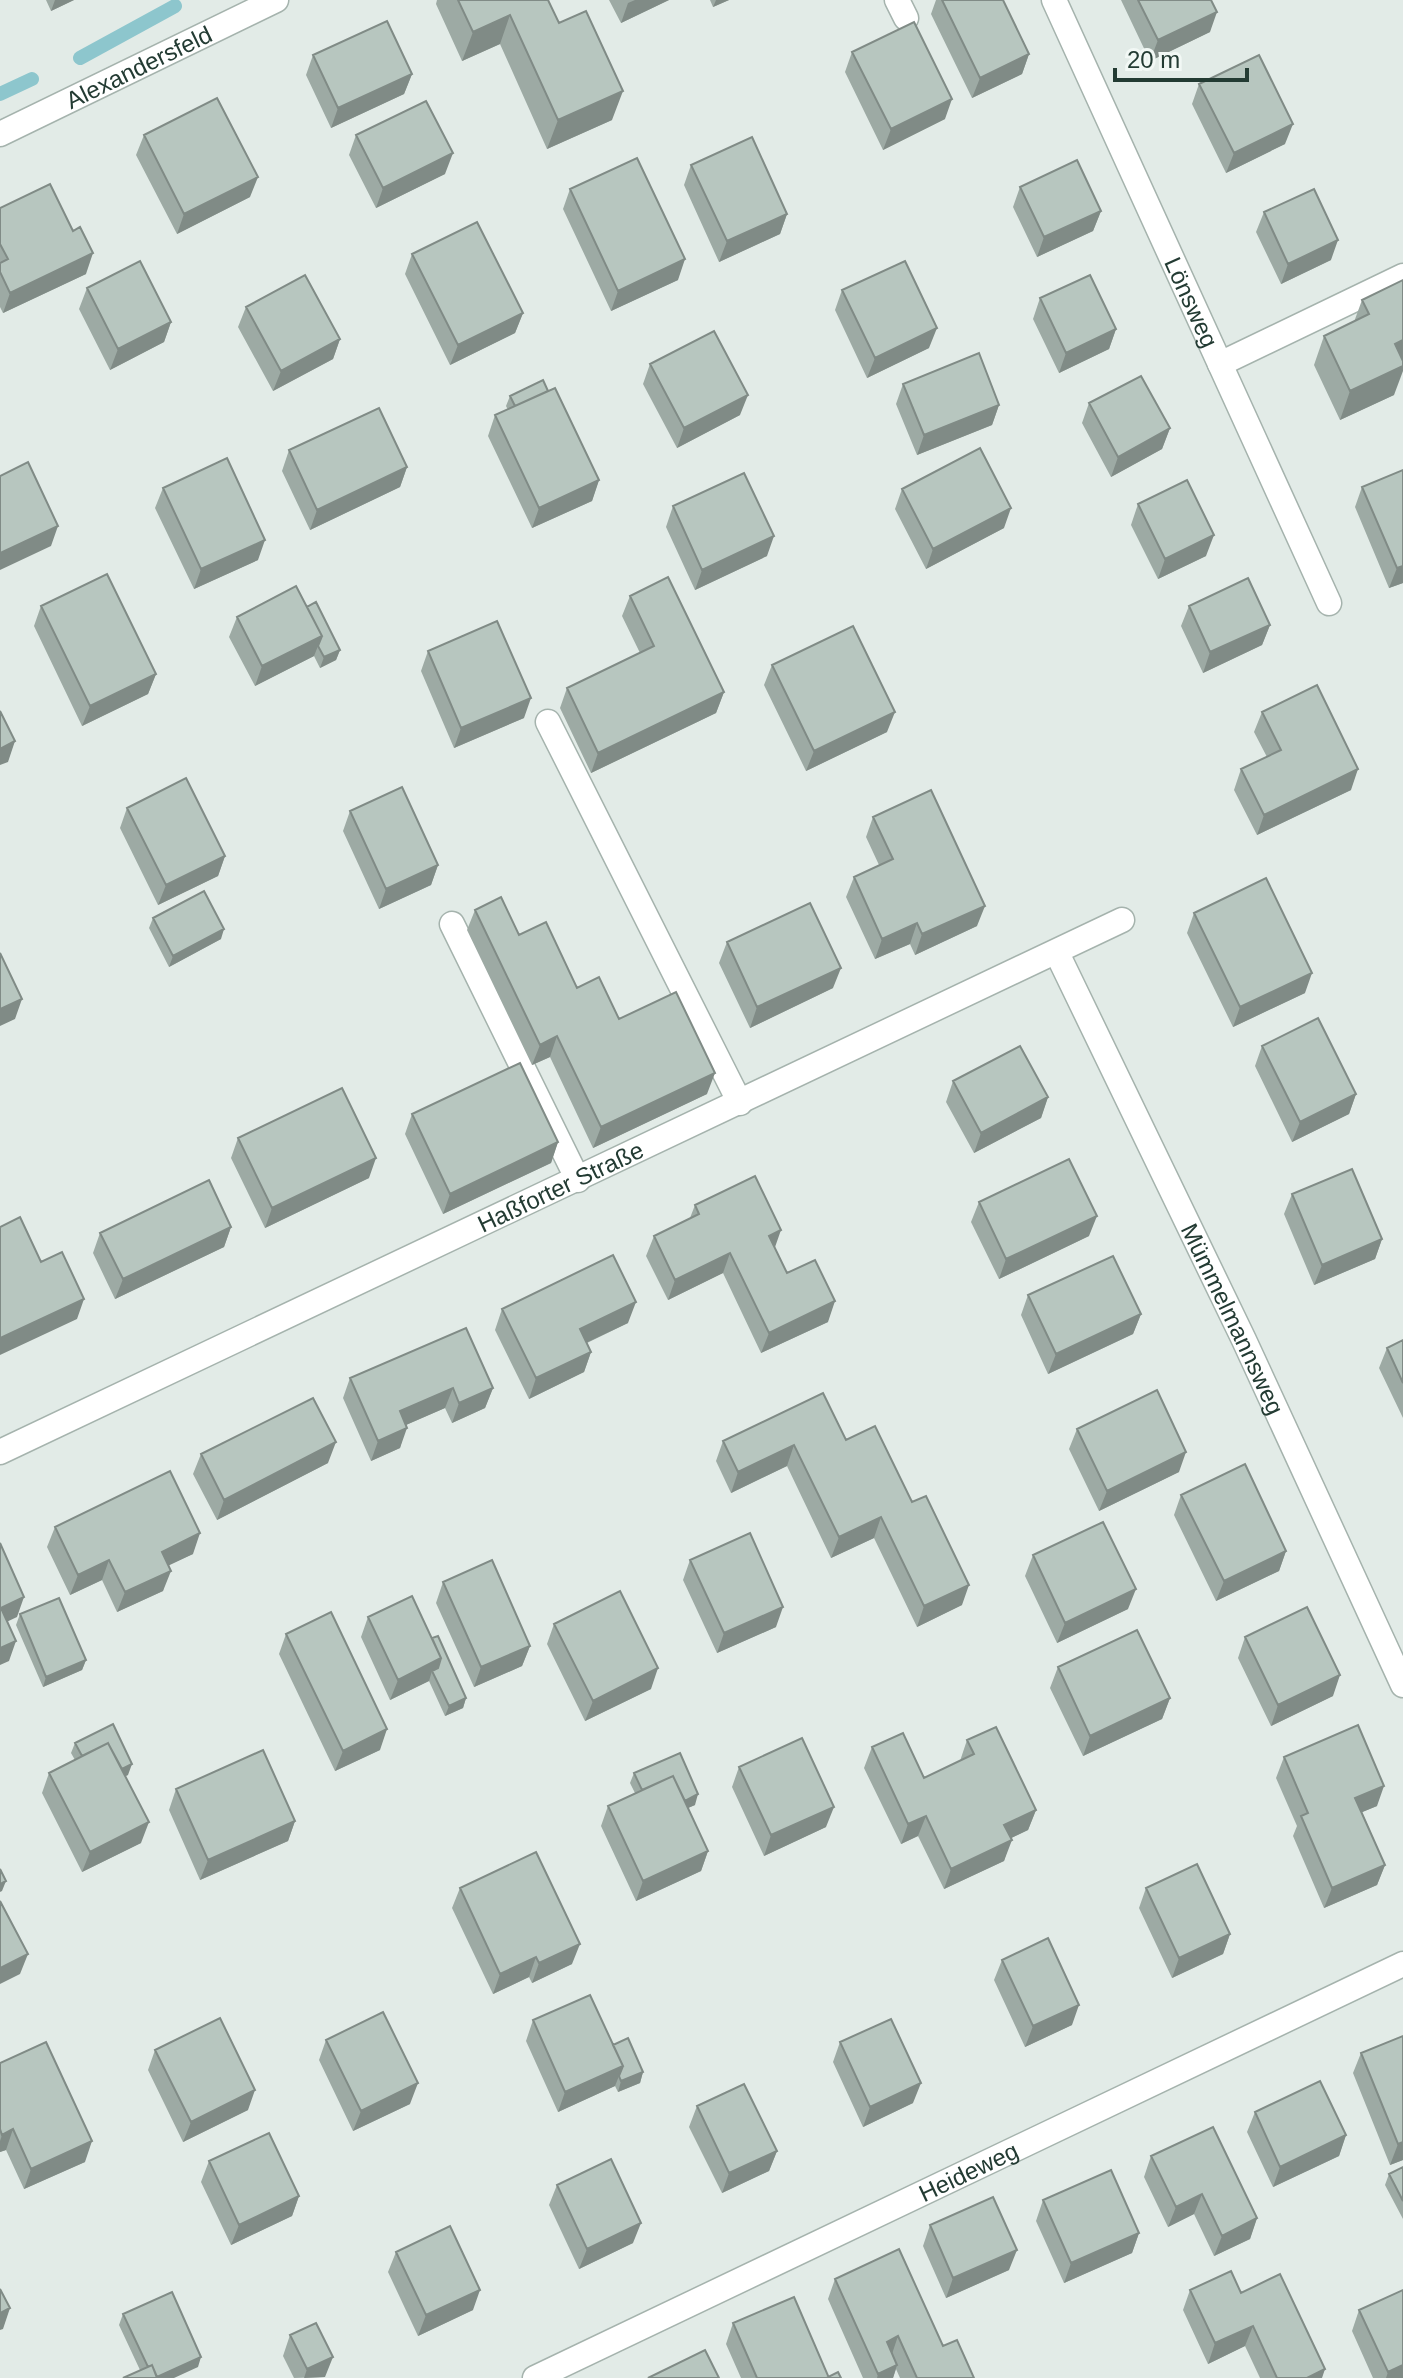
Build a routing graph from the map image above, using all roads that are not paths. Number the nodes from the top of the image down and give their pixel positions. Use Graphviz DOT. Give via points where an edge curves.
graph roads {
  1 [pos="276,0"];
  2 [pos="1054,0"];
  3 [pos="0,134"];
  4 [pos="1403,276"];
  5 [pos="1220,364"];
  6 [pos="1329,603"];
  7 [pos="548,722"];
  8 [pos="1122,920"];
  9 [pos="452,924"];
  10 [pos="1057,953"];
  11 [pos="740,1103"];
  12 [pos="578,1180"];
  13 [pos="0,1452"];
  14 [pos="1403,1685"];
  15 [pos="1403,1964"];
  16 [pos="535,2378"];
  1 -- 3 [label="street, Alexandersfeld"];
  2 -- 5 [label="street, Lönsweg"];
  4 -- 5 [label="street"];
  5 -- 6 [label="street, Lönsweg"];
  7 -- 11 [label="street"];
  8 -- 10 [label="street, Haßforter Straße"];
  9 -- 12 [label="street"];
  10 -- 11 [label="street, Haßforter Straße"];
  10 -- 14 [label="street, Mümmelmannsweg"];
  11 -- 12 [label="street, Haßforter Straße"];
  12 -- 13 [label="street, Haßforter Straße"];
  15 -- 16 [label="street, Heideweg"];
}
